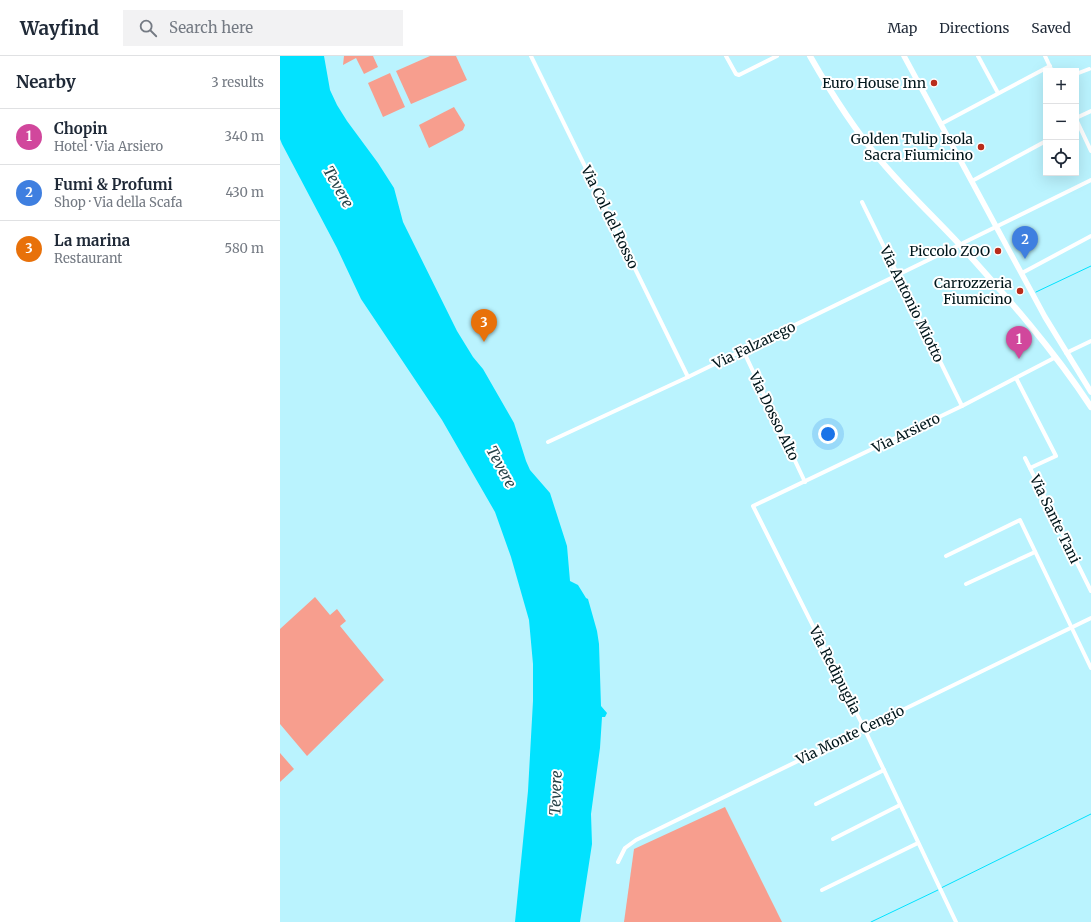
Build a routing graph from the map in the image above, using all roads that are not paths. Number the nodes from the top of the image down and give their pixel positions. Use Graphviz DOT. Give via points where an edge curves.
graph roads {
  1 [pos="531,56"];
  2 [pos="726,56"];
  3 [pos="777,56"];
  4 [pos="810,56"];
  5 [pos="904,56"];
  6 [pos="978,56"];
  7 [pos="1045,56"];
  8 [pos="1050,66"];
  9 [pos="1090,68"];
  10 [pos="1079,73"];
  11 [pos="998,94"];
  12 [pos="1091,111"];
  13 [pos="1079,119"];
  14 [pos="941,124"];
  15 [pos="1079,127"];
  16 [pos="1043,143"];
  17 [pos="1091,151"];
  18 [pos="1091,180"];
  19 [pos="972,181"];
  20 [pos="862,202"];
  21 [pos="996,226"];
  22 [pos="1091,236"];
  23 [pos="961,244"];
  24 [pos="1022,273"];
  25 [pos="898,276"];
  26 [pos="1091,341"];
  27 [pos="743,350"];
  28 [pos="1066,353"];
  29 [pos="1056,357"];
  30 [pos="688,377"];
  31 [pos="1016,378"];
  32 [pos="1091,392"];
  33 [pos="962,406"];
  34 [pos="1091,407"];
  35 [pos="548,442"];
  36 [pos="1025,458"];
  37 [pos="1030,468"];
  38 [pos="805,482"];
  39 [pos="753,506"];
  40 [pos="1035,552"];
  41 [pos="946,556"];
  42 [pos="966,584"];
  43 [pos="1091,591"];
  44 [pos="1091,618"];
  45 [pos="1071,628"];
  46 [pos="1091,668"];
  47 [pos="864,728"];
  48 [pos="884,770"];
  49 [pos="816,804"];
  50 [pos="900,805"];
  51 [pos="833,839"];
  52 [pos="918,843"];
  53 [pos="618,862"];
  54 [pos="822,890"];
  55 [pos="956,922"];
  1 -- 30 [label="street, Via Col del Rosso"];
  2 -- 3 [label="street" via="736,74 739,74"];
  4 -- 23 [label="main road" via="856,129 881,161"];
  5 -- 14 [label="street"];
  6 -- 11 [label="street"];
  7 -- 8 [label="street"];
  8 -- 11 [label="street"];
  9 -- 10 [label="street"];
  11 -- 14 [label="street"];
  12 -- 13 [label="street"];
  14 -- 19 [label="street"];
  15 -- 17 [label="street"];
  16 -- 19 [label="street"];
  18 -- 21 [label="street, Via Falzarego"];
  19 -- 21 [label="street"];
  20 -- 25 [label="street, Via Antonio Miotto"];
  21 -- 23 [label="street, Via Falzarego"];
  21 -- 24 [label="street"];
  22 -- 24 [label="street"];
  23 -- 25 [label="street, Via Falzarego"];
  23 -- 29 [label="main road"];
  24 -- 28 [label="street"];
  25 -- 27 [label="street, Via Falzarego"];
  25 -- 33 [label="street, Via Antonio Miotto"];
  26 -- 28 [label="street"];
  27 -- 30 [label="street, Via Falzarego"];
  27 -- 38 [label="street, Via Dosso Alto"];
  28 -- 32 [label="street"];
  29 -- 31 [label="street, Via Arsiero"];
  29 -- 34 [label="main road"];
  30 -- 35 [label="street, Via Falzarego"];
  31 -- 33 [label="street, Via Arsiero"];
  31 -- 37 [label="street, Via Sante Tani" via="1056,456"];
  33 -- 38 [label="street, Via Arsiero"];
  36 -- 37 [label="street, Via Sante Tani"];
  37 -- 43 [label="street, Via Sante Tani"];
  38 -- 39 [label="street, Via Arsiero"];
  39 -- 47 [label="street, Via Redipuglia"];
  40 -- 41 [label="street" via="1020,520"];
  40 -- 42 [label="street"];
  40 -- 45 [label="street"];
  44 -- 45 [label="street, Via Monte Cengio"];
  45 -- 46 [label="street"];
  45 -- 47 [label="street, Via Monte Cengio"];
  47 -- 48 [label="street, Via Redipuglia"];
  47 -- 53 [label="street, Via Monte Cengio" via="636,840 625,848"];
  48 -- 49 [label="street"];
  48 -- 50 [label="street, Via Redipuglia"];
  50 -- 51 [label="street"];
  50 -- 52 [label="street, Via Redipuglia"];
  52 -- 54 [label="street"];
  52 -- 55 [label="street, Via Redipuglia"];
}
